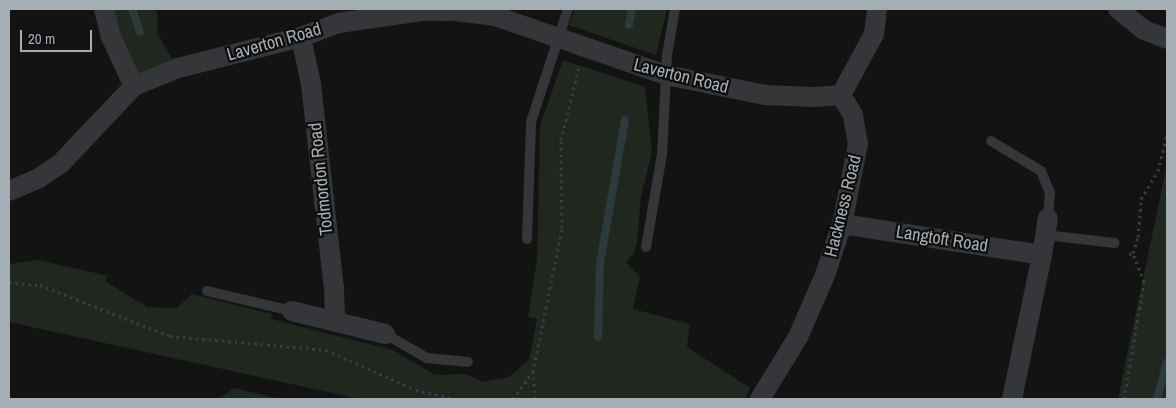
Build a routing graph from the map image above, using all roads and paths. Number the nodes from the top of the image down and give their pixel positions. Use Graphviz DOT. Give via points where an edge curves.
graph roads {
  1 [pos="104,9"];
  2 [pos="568,9"];
  3 [pos="675,9"];
  4 [pos="877,9"];
  5 [pos="1118,9"];
  6 [pos="421,10"];
  7 [pos="301,37"];
  8 [pos="558,38"];
  9 [pos="1167,39"];
  10 [pos="584,49"];
  11 [pos="666,75"];
  12 [pos="134,86"];
  13 [pos="841,95"];
  14 [pos="1167,134"];
  15 [pos="991,141"];
  16 [pos="9,191"];
  17 [pos="842,224"];
  18 [pos="1047,226"];
  19 [pos="527,238"];
  20 [pos="1115,243"];
  21 [pos="646,247"];
  22 [pos="1126,254"];
  23 [pos="1133,254"];
  24 [pos="1042,255"];
  25 [pos="9,282"];
  26 [pos="206,291"];
  27 [pos="292,311"];
  28 [pos="335,322"];
  29 [pos="385,334"];
  30 [pos="468,362"];
  31 [pos="533,372"];
  32 [pos="454,399"];
  33 [pos="513,399"];
  34 [pos="535,399"];
  35 [pos="760,399"];
  36 [pos="1012,399"];
  37 [pos="1124,399"];
  1 -- 12 [label="street" via="111,37"];
  2 -- 8 [label="lane"];
  3 -- 11 [label="lane"];
  4 -- 13 [label="street" via="874,34"];
  5 -- 9 [label="street" via="1144,30"];
  6 -- 7 [label="street, Laverton Road" via="339,23"];
  6 -- 8 [label="street, Laverton Road" via="455,10 495,16"];
  7 -- 12 [label="street, Laverton Road" via="178,68"];
  7 -- 28 [label="street, Todmordon Road" via="311,84"];
  8 -- 10 [label="street, Laverton Road"];
  8 -- 19 [label="lane" via="531,122"];
  10 -- 11 [label="street, Laverton Road"];
  10 -- 31 [label="path" via="561,140 562,228"];
  11 -- 13 [label="street, Laverton Road" via="765,95"];
  11 -- 21 [label="lane" via="662,154"];
  12 -- 16 [label="street, Laverton Road" via="61,162 39,178"];
  13 -- 17 [label="street, Hackness Road" via="853,115 858,144"];
  14 -- 23 [label="path" via="1158,171 1140,198 1138,237"];
  15 -- 18 [label="lane" via="1041,171 1050,193"];
  17 -- 24 [label="street, Langtoft Road"];
  17 -- 35 [label="street, Hackness Road" via="825,275 798,337"];
  18 -- 20 [label="lane"];
  18 -- 24 [label="street"];
  22 -- 23 [label="path"];
  23 -- 37 [label="path" via="1144,282"];
  24 -- 36 [label="street"];
  25 -- 32 [label="path" via="40,285 170,336 326,350 416,390"];
  26 -- 27 [label="lane"];
  27 -- 28 [label="street"];
  28 -- 29 [label="street"];
  29 -- 30 [label="lane" via="427,358"];
  31 -- 33 [label="path"];
  31 -- 34 [label="path"];
}
